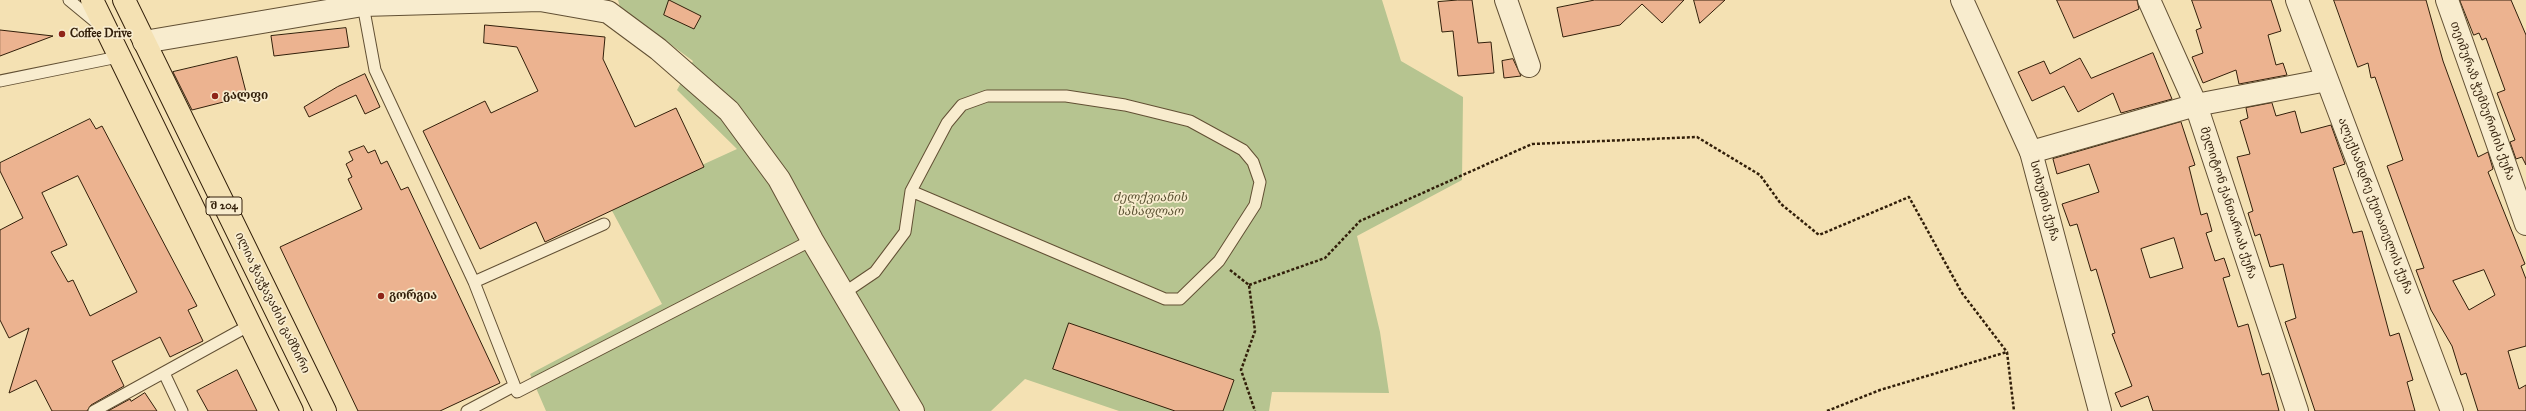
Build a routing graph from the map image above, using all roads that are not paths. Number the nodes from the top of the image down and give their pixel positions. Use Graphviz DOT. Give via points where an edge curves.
graph roads {
  1 [pos="69,0"];
  2 [pos="92,0"];
  3 [pos="124,0"];
  4 [pos="1506,0"];
  5 [pos="1962,0"];
  6 [pos="2149,0"];
  7 [pos="2297,0"];
  8 [pos="2446,0"];
  9 [pos="363,5"];
  10 [pos="106,31"];
  11 [pos="144,42"];
  12 [pos="118,57"];
  13 [pos="1529,66"];
  14 [pos="2327,80"];
  15 [pos="0,81"];
  16 [pos="2196,105"];
  17 [pos="2030,152"];
  18 [pos="911,191"];
  19 [pos="2526,221"];
  20 [pos="604,224"];
  21 [pos="812,240"];
  22 [pos="474,282"];
  23 [pos="844,293"];
  24 [pos="250,325"];
  25 [pos="164,373"];
  26 [pos="514,386"];
  27 [pos="94,411"];
  28 [pos="182,411"];
  29 [pos="292,411"];
  30 [pos="326,411"];
  31 [pos="467,411"];
  32 [pos="913,411"];
  33 [pos="2100,411"];
  34 [pos="2296,411"];
  35 [pos="2452,411"];
  1 -- 10 [label="lane"];
  2 -- 10 [label="main road, შ 204"];
  3 -- 11 [label="main road, ილია ჭავჭავაძის გამზირი / შ 204"];
  4 -- 13 [label="street"];
  5 -- 17 [label="street, სოხუმის ქუჩა"];
  6 -- 16 [label="street, მელიტონ ქანთარიას ქუჩა"];
  7 -- 14 [label="street, ალექსანდრე ქუთათელის ქუჩა"];
  8 -- 19 [label="street, თეიმურაზ ჭუმბურიძის ქუჩა"];
  9 -- 11 [label="street"];
  9 -- 21 [label="street" via="540,0 608,12 658,49 729,112 779,179"];
  9 -- 22 [label="lane" via="375,70"];
  10 -- 12 [label="main road, შ 204"];
  11 -- 30 [label="main road, ილია ჭავჭავაძის გამზირი / შ 204"];
  12 -- 15 [label="lane"];
  12 -- 24 [label="main road, შ 204"];
  14 -- 16 [label="street"];
  14 -- 35 [label="street, ალექსანდრე ქუთათელის ქუჩა"];
  16 -- 17 [label="street"];
  16 -- 34 [label="street, მელიტონ ქანთარიას ქუჩა"];
  17 -- 33 [label="street, სოხუმის ქუჩა"];
  18 -- 18 [label="lane" via="947,122 962,104 987,96 1066,96 1125,105 1190,121 1243,150 1253,162 1260,182 1255,205 1219,261 1180,299 1166,299"];
  18 -- 23 [label="lane" via="905,232 875,272"];
  20 -- 22 [label="lane"];
  21 -- 23 [label="street"];
  21 -- 26 [label="lane" via="517,392"];
  22 -- 26 [label="lane"];
  23 -- 32 [label="street"];
  24 -- 25 [label="lane"];
  24 -- 29 [label="main road, შ 204"];
  25 -- 27 [label="lane"];
  25 -- 28 [label="lane"];
  26 -- 31 [label="lane"];
}
